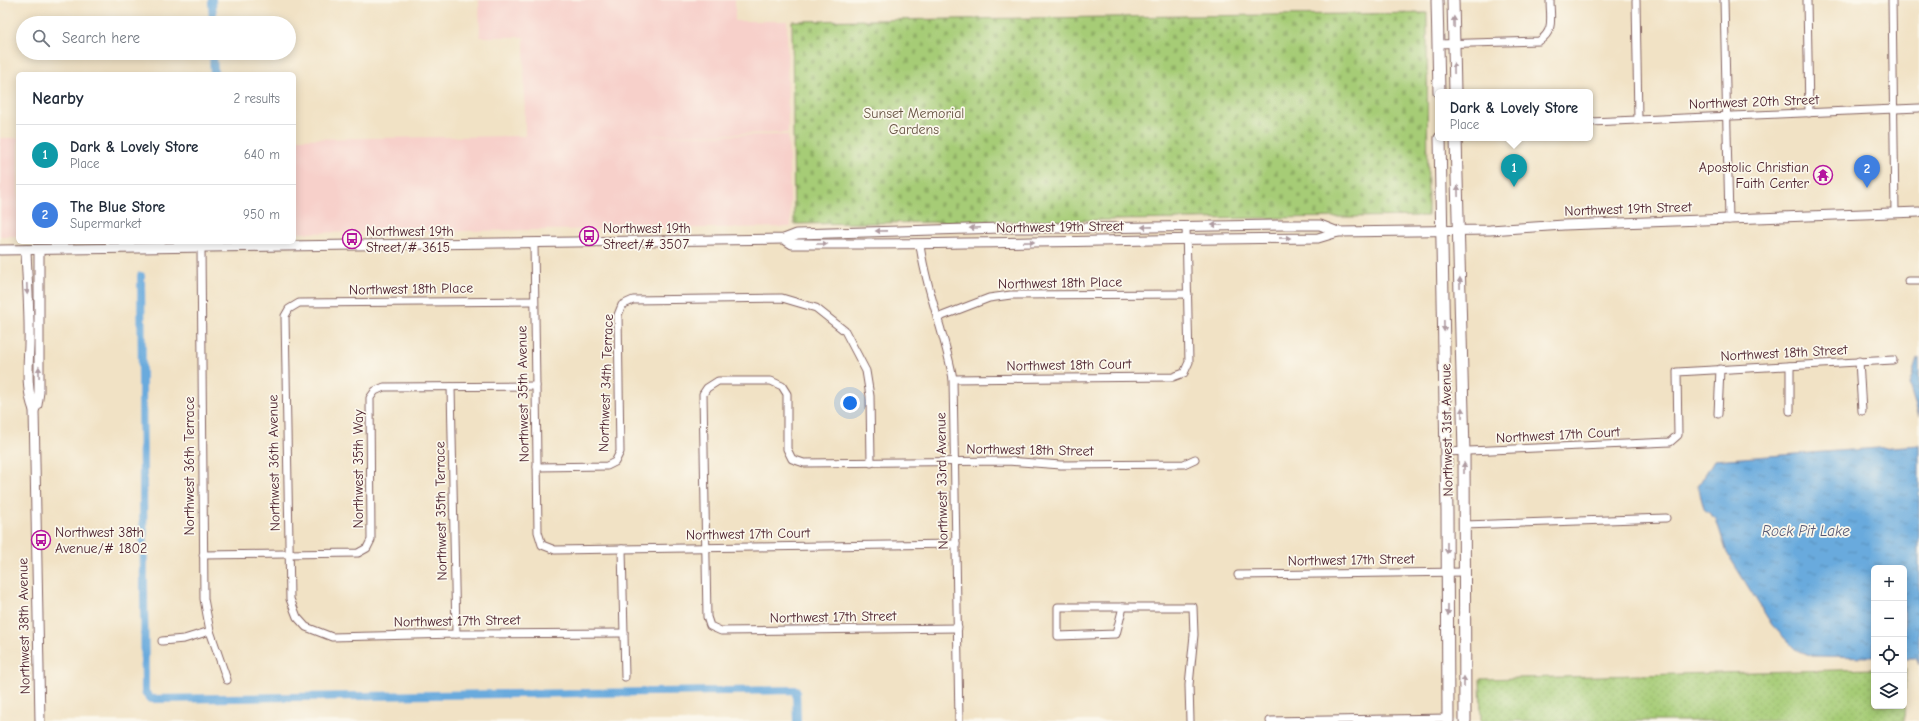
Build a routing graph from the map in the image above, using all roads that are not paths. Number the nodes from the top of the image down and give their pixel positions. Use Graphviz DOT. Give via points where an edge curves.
graph roads {
  1 [pos="1437,0"];
  2 [pos="1453,0"];
  3 [pos="1550,0"];
  4 [pos="1636,0"];
  5 [pos="1724,0"];
  6 [pos="1807,0"];
  7 [pos="1892,0"];
  8 [pos="1438,44"];
  9 [pos="1454,44"];
  10 [pos="1439,89"];
  11 [pos="1455,89"];
  12 [pos="1919,108"];
  13 [pos="1893,110"];
  14 [pos="1809,113"];
  15 [pos="1726,116"];
  16 [pos="1638,120"];
  17 [pos="1593,122"];
  18 [pos="1440,141"];
  19 [pos="1456,141"];
  20 [pos="1919,212"];
  21 [pos="1895,214"];
  22 [pos="1729,220"];
  23 [pos="1186,226"];
  24 [pos="1459,230"];
  25 [pos="1443,231"];
  26 [pos="1338,232"];
  27 [pos="1186,238"];
  28 [pos="784,239"];
  29 [pos="534,243"];
  30 [pos="920,245"];
  31 [pos="201,247"];
  32 [pos="0,250"];
  33 [pos="26,250"];
  34 [pos="39,250"];
  35 [pos="1908,281"];
  36 [pos="1919,281"];
  37 [pos="1188,294"];
  38 [pos="534,301"];
  39 [pos="289,309"];
  40 [pos="938,318"];
  41 [pos="1893,360"];
  42 [pos="1860,361"];
  43 [pos="1790,366"];
  44 [pos="1720,370"];
  45 [pos="953,379"];
  46 [pos="536,386"];
  47 [pos="451,387"];
  48 [pos="34,410"];
  49 [pos="1790,411"];
  50 [pos="1862,411"];
  51 [pos="1718,414"];
  52 [pos="1670,442"];
  53 [pos="1446,452"];
  54 [pos="1464,452"];
  55 [pos="1195,459"];
  56 [pos="955,462"];
  57 [pos="871,463"];
  58 [pos="537,467"];
  59 [pos="1666,518"];
  60 [pos="1464,525"];
  61 [pos="956,544"];
  62 [pos="542,545"];
  63 [pos="706,548"];
  64 [pos="622,549"];
  65 [pos="288,554"];
  66 [pos="203,555"];
  67 [pos="1448,572"];
  68 [pos="1464,572"];
  69 [pos="1238,575"];
  70 [pos="1123,607"];
  71 [pos="297,617"];
  72 [pos="958,628"];
  73 [pos="210,631"];
  74 [pos="624,632"];
  75 [pos="456,634"];
  76 [pos="162,641"];
  77 [pos="625,677"];
  78 [pos="227,680"];
  79 [pos="1450,720"];
  80 [pos="40,721"];
  81 [pos="959,721"];
  82 [pos="1190,721"];
  83 [pos="1270,721"];
  84 [pos="1323,721"];
  85 [pos="1465,721"];
  1 -- 8 [label="main road"];
  9 -- 2 [label="main road, one-way"];
  3 -- 9 [label="street" via="1550,28 1547,36 1539,42"];
  4 -- 16 [label="street"];
  5 -- 15 [label="street"];
  6 -- 14 [label="street"];
  7 -- 13 [label="street"];
  8 -- 9 [label="street"];
  8 -- 10 [label="main road"];
  11 -- 9 [label="main road, one-way"];
  12 -- 13 [label="street, Northwest 20th Street"];
  13 -- 14 [label="street, Northwest 20th Street"];
  13 -- 21 [label="street"];
  14 -- 15 [label="street, Northwest 20th Street"];
  15 -- 16 [label="street, Northwest 20th Street"];
  15 -- 22 [label="street"];
  16 -- 17 [label="street, Northwest 20th Street"];
  18 -- 25 [label="main road, Northwest 31st Avenue"];
  24 -- 19 [label="main road, Northwest 31st Avenue, one-way"];
  20 -- 21 [label="street, Northwest 19th Street"];
  21 -- 22 [label="street, Northwest 19th Street"];
  22 -- 24 [label="street, Northwest 19th Street"];
  26 -- 23 [label="street, Northwest 19th Street, one-way" via="1320,225"];
  23 -- 27 [label="street"];
  23 -- 28 [label="street, Northwest 19th Street, one-way" via="876,231 797,234"];
  24 -- 25 [label="street, Northwest 19th Street"];
  54 -- 24 [label="main road, Northwest 31st Avenue, one-way"];
  25 -- 26 [label="street, Northwest 19th Street"];
  25 -- 53 [label="main road, Northwest 31st Avenue, one-way"];
  27 -- 26 [label="street, Northwest 19th Street, one-way" via="1318,238"];
  30 -- 27 [label="street, Northwest 19th Street, one-way"];
  27 -- 37 [label="street"];
  28 -- 29 [label="street, Northwest 19th Street"];
  28 -- 30 [label="street, Northwest 19th Street, one-way" via="792,244"];
  29 -- 31 [label="street, Northwest 19th Street"];
  29 -- 38 [label="street, Northwest 35th Avenue"];
  30 -- 40 [label="street, Northwest 33rd Avenue" via="924,274"];
  31 -- 34 [label="street, Northwest 19th Street"];
  31 -- 66 [label="street, Northwest 36th Terrace"];
  32 -- 33 [label="street, Northwest 19th Street"];
  33 -- 34 [label="street, Northwest 19th Street"];
  33 -- 48 [label="street, Northwest 38th Avenue, one-way" via="29,398"];
  48 -- 34 [label="street, Northwest 38th Avenue, one-way" via="39,392"];
  35 -- 36 [label="street"];
  37 -- 40 [label="street, Northwest 18th Place" via="1011,295 989,298"];
  37 -- 45 [label="street, Northwest 18th Court" via="1189,362 1184,373 1173,377"];
  38 -- 39 [label="street, Northwest 18th Place" via="299,303"];
  38 -- 46 [label="street, Northwest 35th Avenue"];
  39 -- 65 [label="street, Northwest 36th Avenue" via="285,316"];
  40 -- 45 [label="street, Northwest 33rd Avenue"];
  41 -- 42 [label="street, Northwest 18th Street"];
  42 -- 43 [label="street, Northwest 18th Street"];
  42 -- 50 [label="street"];
  43 -- 44 [label="street, Northwest 18th Street"];
  43 -- 49 [label="street"];
  44 -- 51 [label="street"];
  44 -- 52 [label="street, Northwest 18th Street" via="1677,372 1678,435"];
  45 -- 56 [label="street, Northwest 33rd Avenue"];
  46 -- 47 [label="street"];
  46 -- 58 [label="street, Northwest 35th Avenue"];
  47 -- 65 [label="street, Northwest 35th Way" via="384,387 375,391 370,398 371,540 367,548 358,553"];
  47 -- 75 [label="street, Northwest 35th Terrace"];
  48 -- 80 [label="street, Northwest 38th Avenue"];
  52 -- 54 [label="street, Northwest 17th Court"];
  53 -- 54 [label="street, Northwest 17th Court"];
  53 -- 67 [label="main road, Northwest 31st Avenue, one-way"];
  60 -- 54 [label="main road, Northwest 31st Avenue, one-way"];
  55 -- 56 [label="street, Northwest 18th Street" via="1184,464 1061,465 1008,460"];
  56 -- 57 [label="street, Northwest 18th Street"];
  56 -- 61 [label="street, Northwest 33rd Avenue"];
  57 -- 58 [label="street, Northwest 34th Terrace" via="870,396 866,371 860,356 845,331 816,308 782,298 633,300 622,305 618,315 620,452 615,462 607,466"];
  57 -- 63 [label="street, Northwest 18th Street" via="804,463 792,459 787,448 786,394 782,386 771,381 718,381 703,394"];
  58 -- 62 [label="street, Northwest 35th Avenue" via="538,532"];
  59 -- 60 [label="street"];
  60 -- 68 [label="main road, Northwest 31st Avenue"];
  61 -- 63 [label="street, Northwest 17th Court"];
  61 -- 72 [label="street, Northwest 33rd Avenue"];
  62 -- 64 [label="street, Northwest 17th Court" via="555,550"];
  63 -- 64 [label="street, Northwest 17th Court"];
  63 -- 72 [label="street, Northwest 17th Street" via="707,617 710,626 721,631"];
  64 -- 74 [label="street"];
  65 -- 66 [label="street"];
  65 -- 71 [label="street, Northwest 36th Avenue" via="290,599"];
  66 -- 73 [label="street, Northwest 36th Terrace" via="204,599"];
  67 -- 68 [label="street, Northwest 17th Street"];
  67 -- 69 [label="street, Northwest 17th Street"];
  67 -- 79 [label="main road, Northwest 31st Avenue, one-way"];
  85 -- 68 [label="main road, Northwest 31st Avenue, one-way"];
  70 -- 70 [label="street" via="1058,607 1058,636 1116,634"];
  70 -- 82 [label="street" via="1194,607 1189,685"];
  71 -- 75 [label="street, Northwest 17th Street" via="306,627 332,637"];
  72 -- 81 [label="street, Northwest 33rd Avenue"];
  73 -- 76 [label="street" via="184,639"];
  73 -- 78 [label="street, Northwest 36th Terrace"];
  74 -- 75 [label="street, Northwest 17th Street"];
  74 -- 77 [label="street"];
  79 -- 84 [label="street"];
  83 -- 84 [label="street"];
}
